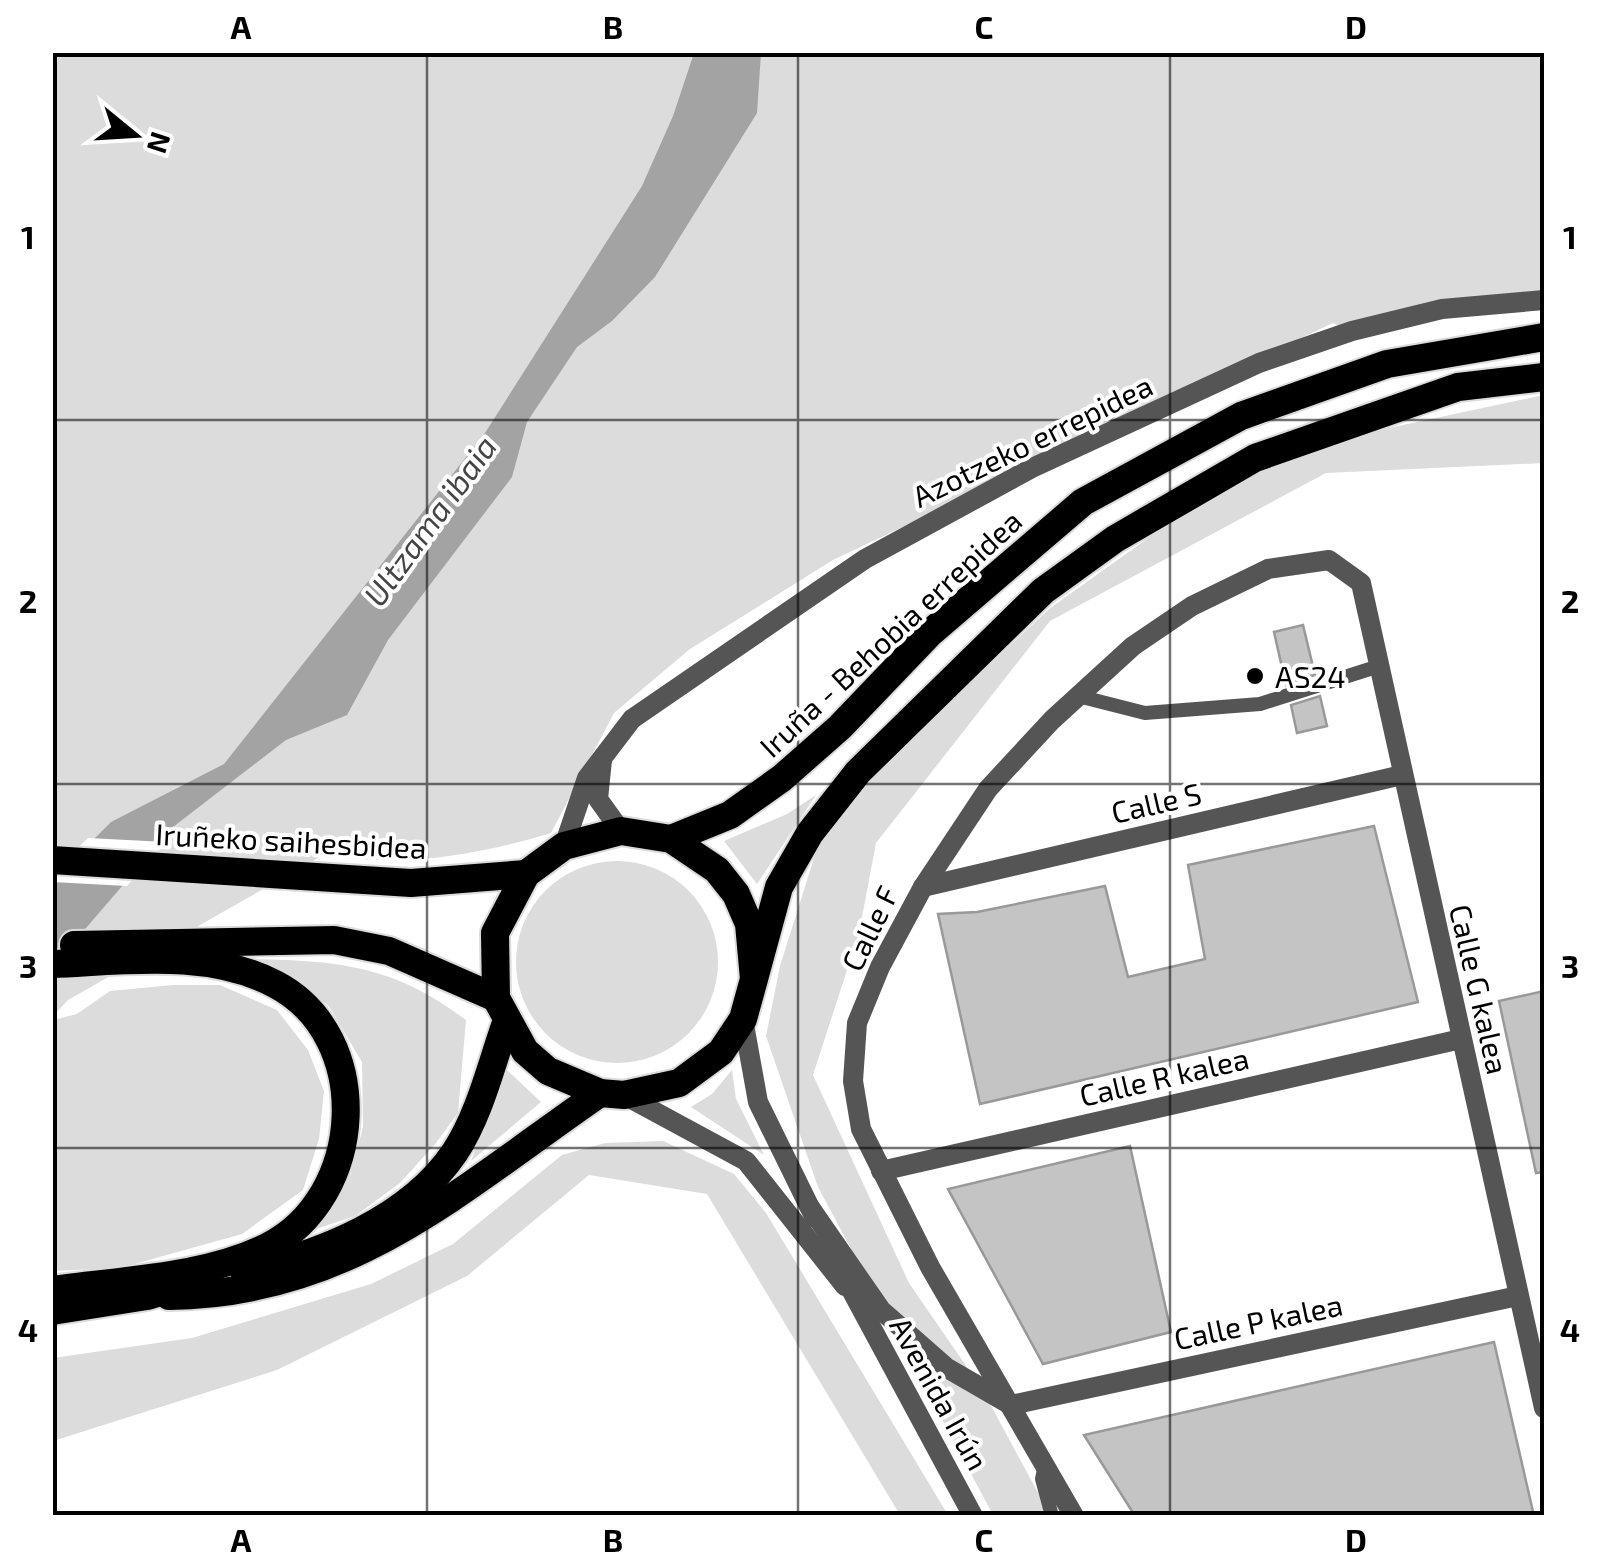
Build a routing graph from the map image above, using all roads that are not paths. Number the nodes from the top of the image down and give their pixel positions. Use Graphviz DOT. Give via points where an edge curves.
graph roads {
  1 [pos="1544,300"];
  2 [pos="1544,337"];
  3 [pos="1544,377"];
  4 [pos="1360,583"];
  5 [pos="1376,667"];
  6 [pos="1078,696"];
  7 [pos="602,753"];
  8 [pos="1402,775"];
  9 [pos="621,830"];
  10 [pos="671,840"];
  11 [pos="564,846"];
  12 [pos="52,860"];
  13 [pos="526,874"];
  14 [pos="923,887"];
  15 [pos="52,946"];
  16 [pos="191,950"];
  17 [pos="52,964"];
  18 [pos="754,979"];
  19 [pos="501,1010"];
  20 [pos="743,1020"];
  21 [pos="1461,1038"];
  22 [pos="612,1094"];
  23 [pos="880,1171"];
  24 [pos="809,1206"];
  25 [pos="52,1290"];
  26 [pos="147,1296"];
  27 [pos="1518,1296"];
  28 [pos="854,1298"];
  29 [pos="52,1311"];
  30 [pos="1011,1405"];
  31 [pos="1544,1408"];
  32 [pos="1045,1465"];
  33 [pos="973,1516"];
  34 [pos="1052,1516"];
  35 [pos="1074,1516"];
  1 -- 7 [label="street, Azotzeko errepidea" via="1442,309 1352,331 1259,363 1032,468 834,580 661,694"];
  2 -- 10 [label="highway, Iruña - Behobia errepidea" via="1386,364 1241,416 1083,502 930,633 782,778 730,815"];
  3 -- 18 [label="highway" via="1458,387 1255,458 1116,539 1043,591 858,772 810,833 779,887"];
  4 -- 5 [label="street, Calle G kalea"];
  4 -- 6 [label="street, Calle F" via="1329,560 1268,569 1192,606 1133,646"];
  5 -- 6 [label="lane" via="1260,704 1145,713"];
  5 -- 8 [label="street, Calle G kalea"];
  6 -- 14 [label="street, Calle F" via="988,789"];
  7 -- 9 [label="street" via="598,799"];
  7 -- 11 [label="street, Azotzeko errepidea"];
  8 -- 14 [label="street, Calle S"];
  8 -- 21 [label="street, Calle G kalea"];
  9 -- 10 [label="highway"];
  9 -- 11 [label="highway"];
  10 -- 18 [label="highway" via="717,870 736,894 749,924"];
  11 -- 13 [label="highway"];
  12 -- 13 [label="highway, Iruñeko saihesbidea" via="411,883"];
  13 -- 19 [label="highway" via="495,933"];
  14 -- 23 [label="street, Calle F" via="857,1023 854,1081 861,1129"];
  15 -- 16 [label="highway"];
  16 -- 17 [label="highway"];
  16 -- 19 [label="highway" via="334,940 388,951"];
  16 -- 25 [label="highway" via="276,984 306,1007 332,1041 345,1080 346,1127 332,1178 306,1217 269,1246 216,1264"];
  18 -- 20 [label="highway"];
  19 -- 22 [label="highway" via="525,1051 548,1072"];
  19 -- 26 [label="highway" via="477,1105 454,1152 390,1213 301,1254"];
  20 -- 22 [label="highway" via="721,1052 678,1083"];
  20 -- 24 [label="street, Avenida Irún" via="758,1102"];
  21 -- 23 [label="street, Calle R kalea"];
  21 -- 27 [label="street, Calle G kalea"];
  22 -- 26 [label="highway" via="365,1252 262,1286 210,1296"];
  22 -- 28 [label="street, Avenida Irún" via="746,1161"];
  23 -- 30 [label="street, Calle F"];
  24 -- 28 [label="street, Avenida Irún"];
  24 -- 30 [label="street, Avenida Irún" via="881,1310 947,1368"];
  26 -- 29 [label="highway"];
  27 -- 30 [label="street, Calle P kalea"];
  27 -- 31 [label="street, Calle G kalea"];
  28 -- 33 [label="street, Avenida Irún"];
  30 -- 32 [label="street, Calle F"];
  32 -- 34 [label="lane"];
  32 -- 35 [label="street, Calle F"];
}
